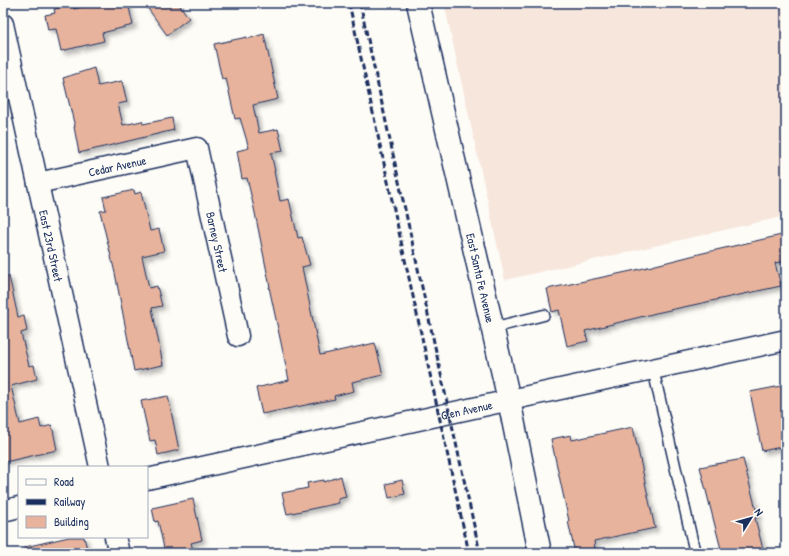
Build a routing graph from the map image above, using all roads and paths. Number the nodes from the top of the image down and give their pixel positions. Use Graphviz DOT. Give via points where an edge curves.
graph roads {
  1 [pos="418,3"];
  2 [pos="3,24"];
  3 [pos="197,148"];
  4 [pos="38,183"];
  5 [pos="544,315"];
  6 [pos="492,328"];
  7 [pos="238,336"];
  8 [pos="786,340"];
  9 [pos="652,369"];
  10 [pos="509,400"];
  11 [pos="100,466"];
  12 [pos="148,479"];
  13 [pos="18,507"];
  14 [pos="3,510"];
  15 [pos="116,538"];
  16 [pos="119,553"];
  17 [pos="540,553"];
  18 [pos="695,553"];
  1 -- 6 [label="street, East Santa Fe Avenue"];
  2 -- 4 [label="street, East 23rd Street"];
  3 -- 4 [label="street, Cedar Avenue"];
  3 -- 7 [label="street, Barney Street"];
  4 -- 11 [label="street, East 23rd Street"];
  5 -- 6 [label="lane"];
  6 -- 10 [label="street, East Santa Fe Avenue"];
  8 -- 9 [label="street, Glen Avenue"];
  9 -- 10 [label="street, Glen Avenue"];
  9 -- 18 [label="lane"];
  10 -- 12 [label="street, Glen Avenue"];
  10 -- 17 [label="street, East Santa Fe Avenue"];
  13 -- 14 [label="street"];
  15 -- 16 [label="street"];
}
